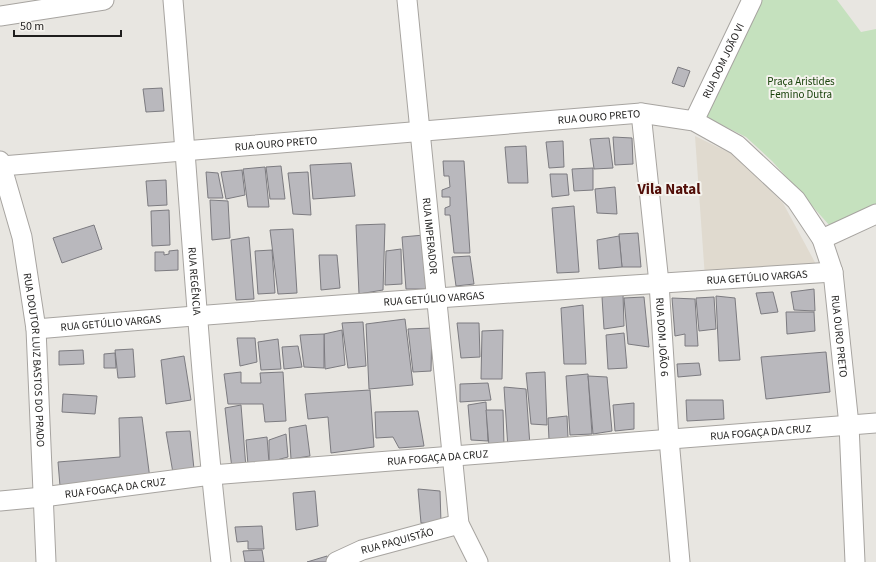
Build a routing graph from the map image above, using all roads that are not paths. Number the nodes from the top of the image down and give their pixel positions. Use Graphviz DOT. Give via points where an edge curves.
graph roads {
  1 [pos="104,0"];
  2 [pos="173,0"];
  3 [pos="407,0"];
  4 [pos="752,0"];
  5 [pos="0,16"];
  6 [pos="641,113"];
  7 [pos="694,120"];
  8 [pos="420,132"];
  9 [pos="186,151"];
  10 [pos="1,164"];
  11 [pos="876,214"];
  12 [pos="822,239"];
  13 [pos="833,272"];
  14 [pos="659,283"];
  15 [pos="437,298"];
  16 [pos="197,315"];
  17 [pos="36,329"];
  18 [pos="876,423"];
  19 [pos="849,426"];
  20 [pos="669,439"];
  21 [pos="452,455"];
  22 [pos="211,475"];
  23 [pos="43,497"];
  24 [pos="0,501"];
  25 [pos="459,524"];
  26 [pos="46,562"];
  27 [pos="221,562"];
  28 [pos="336,562"];
  29 [pos="478,562"];
  30 [pos="680,562"];
  31 [pos="855,562"];
  1 -- 5 [label="street"];
  2 -- 9 [label="street, RUA REGÊNCIA"];
  3 -- 8 [label="street, RUA IMPERADOR"];
  4 -- 7 [label="street, RUA DOM JOÃO VI"];
  6 -- 7 [label="street, RUA OURO PRETO"];
  6 -- 8 [label="street, RUA OURO PRETO"];
  6 -- 14 [label="street, RUA DOM JOÃO 6"];
  7 -- 12 [label="street, RUA OURO PRETO" via="737,145 796,200"];
  8 -- 9 [label="street, RUA OURO PRETO"];
  8 -- 15 [label="street, RUA IMPERADOR"];
  9 -- 10 [label="street, RUA OURO PRETO"];
  9 -- 16 [label="street, RUA REGÊNCIA"];
  10 -- 17 [label="street, RUA DOUTOR LUIZ BASTOS DO PRADO" via="22,237"];
  11 -- 12 [label="street"];
  12 -- 13 [label="street, RUA OURO PRETO"];
  13 -- 14 [label="street, RUA GETÚLIO VARGAS"];
  13 -- 19 [label="street, RUA OURO PRETO"];
  14 -- 15 [label="street, RUA GETÚLIO VARGAS"];
  14 -- 20 [label="street, RUA DOM JOÃO 6"];
  15 -- 16 [label="street, RUA GETÚLIO VARGAS"];
  15 -- 21 [label="street, RUA IMPERADOR"];
  16 -- 17 [label="street, RUA GETÚLIO VARGAS"];
  16 -- 22 [label="street, RUA REGÊNCIA"];
  17 -- 23 [label="street, RUA DOUTOR LUIZ BASTOS DO PRADO"];
  18 -- 19 [label="street, RUA FOGAÇA DA CRUZ"];
  19 -- 20 [label="street, RUA FOGAÇA DA CRUZ"];
  19 -- 31 [label="street, RUA OURO PRETO"];
  20 -- 21 [label="street, RUA FOGAÇA DA CRUZ"];
  20 -- 30 [label="street, RUA DOM JOÃO 6"];
  21 -- 22 [label="street, RUA FOGAÇA DA CRUZ"];
  21 -- 25 [label="street, RUA IMPERADOR"];
  22 -- 23 [label="street, RUA FOGAÇA DA CRUZ"];
  22 -- 27 [label="street, RUA REGÊNCIA"];
  23 -- 24 [label="street, RUA FOGAÇA DA CRUZ"];
  23 -- 26 [label="street, RUA DOUTOR LUIZ BASTOS DO PRADO"];
  25 -- 28 [label="street, RUA PAQUISTÃO" via="362,550"];
  25 -- 29 [label="street, RUA IMPERADOR"];
}
